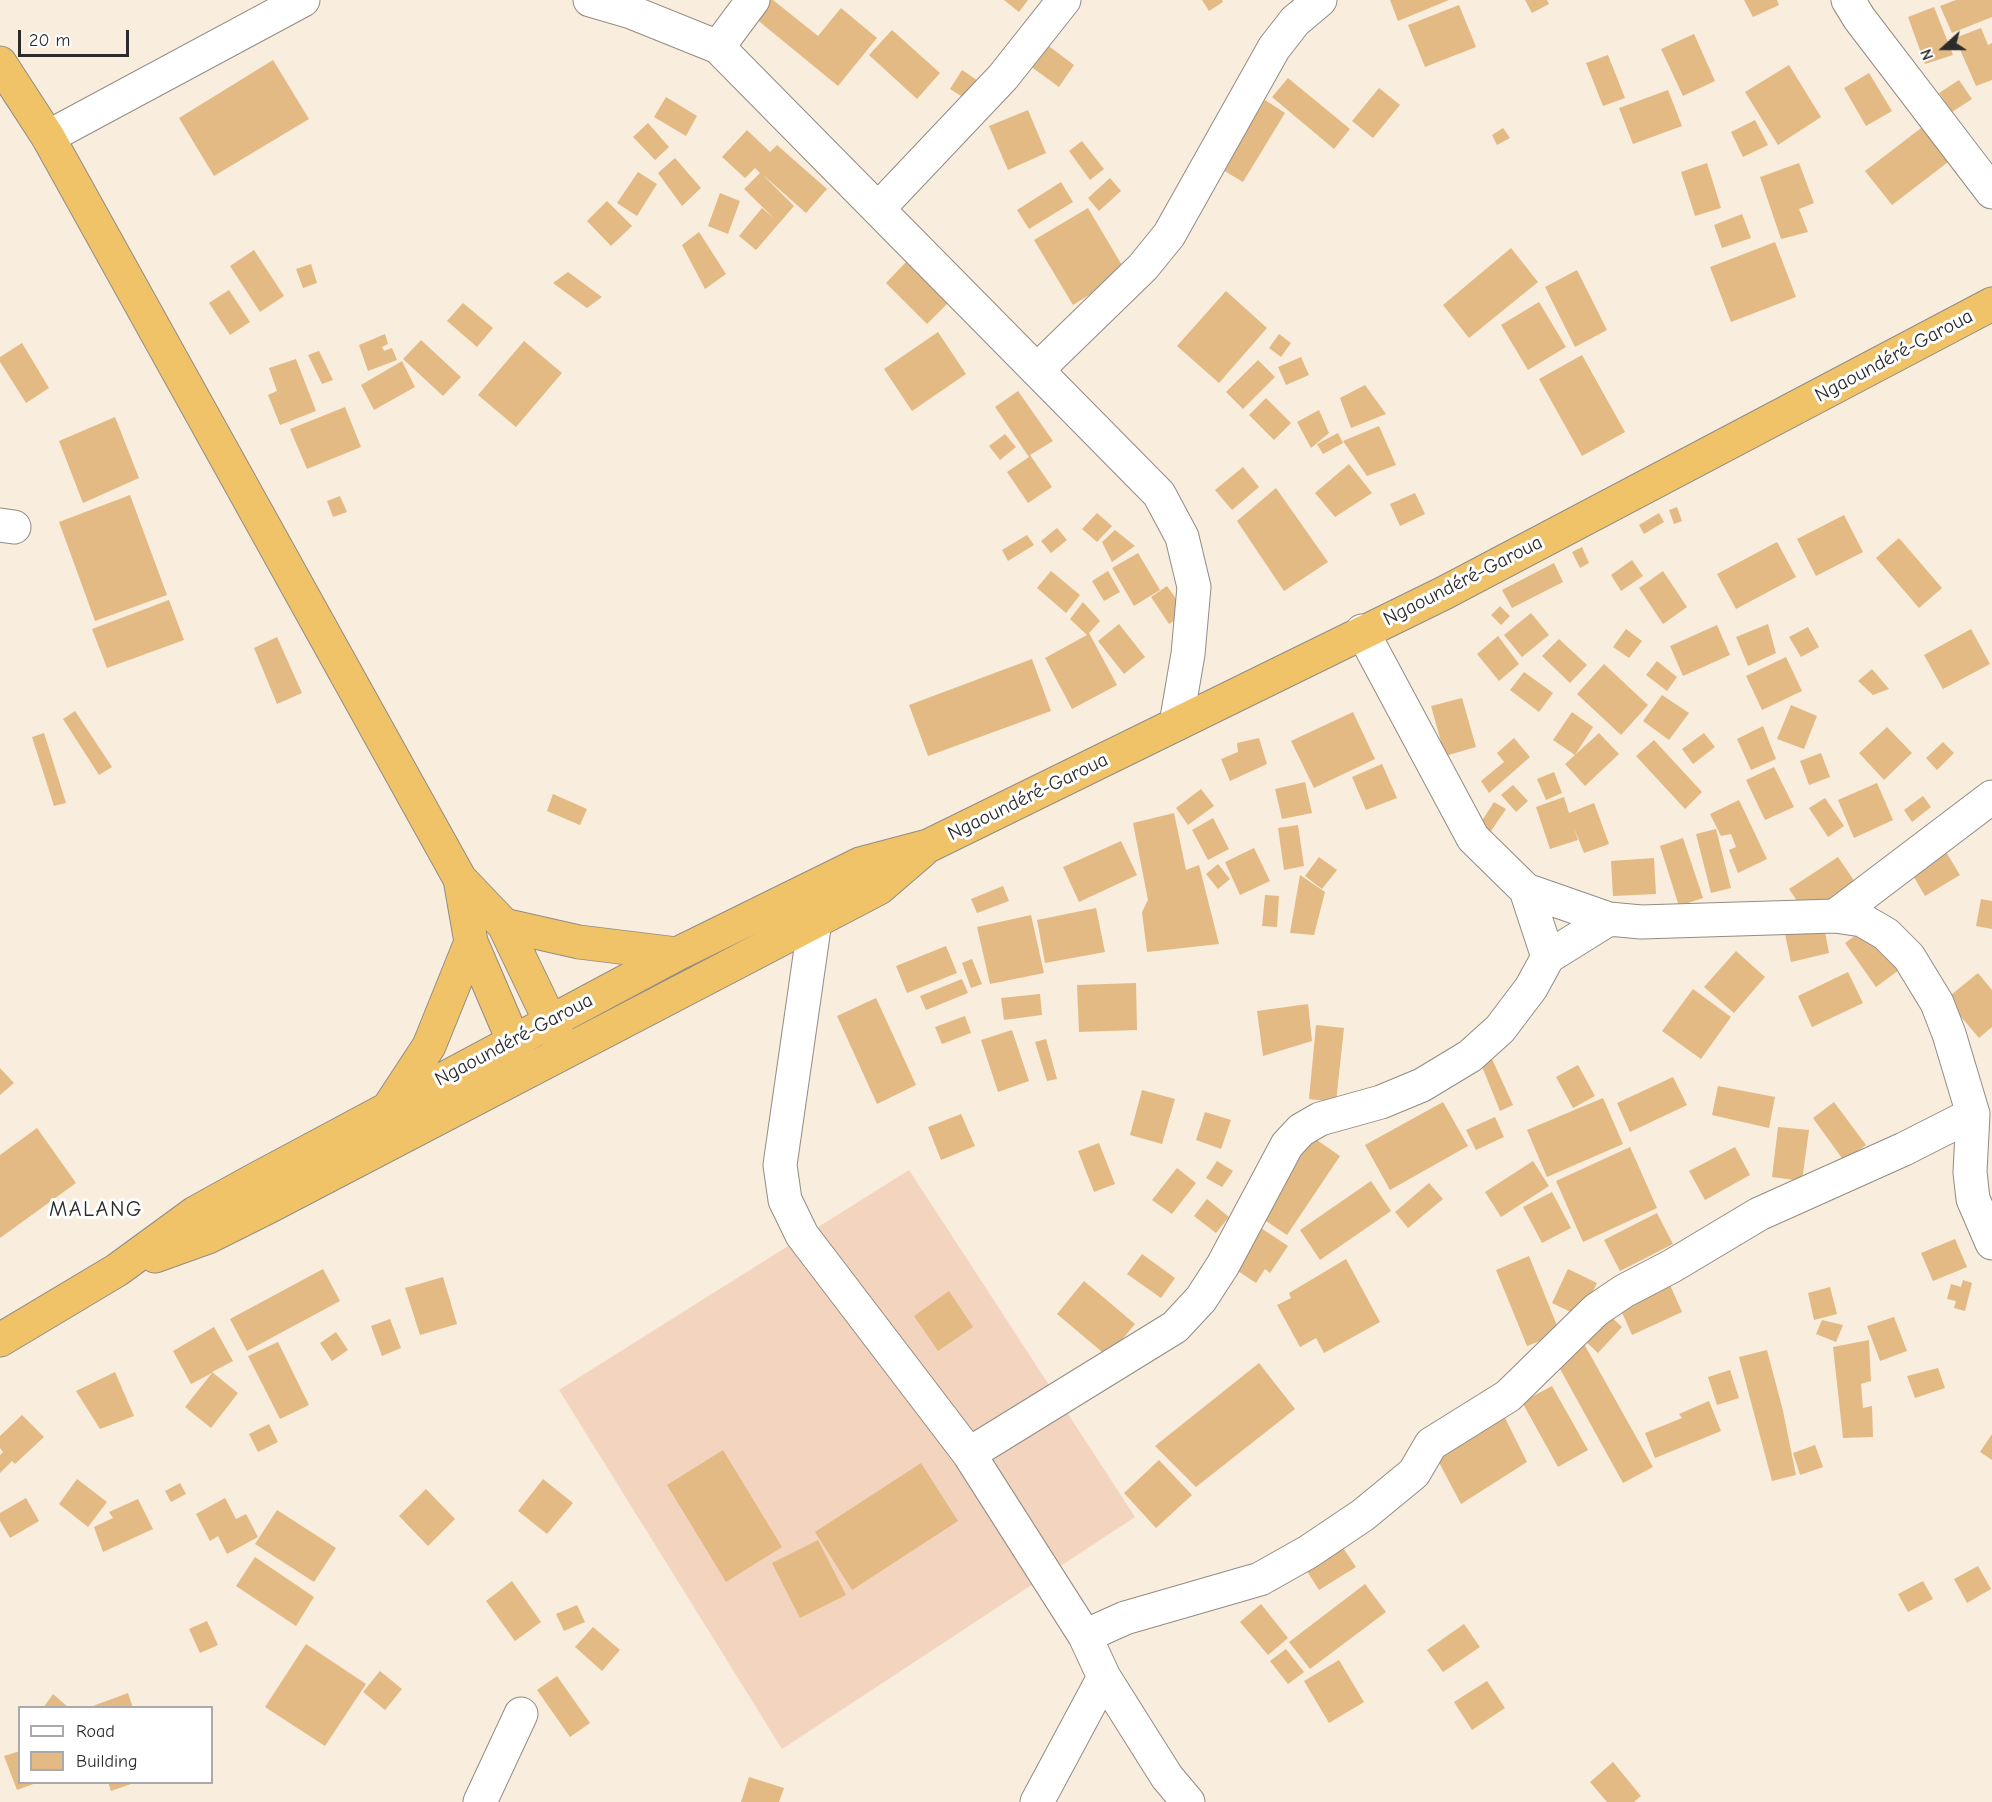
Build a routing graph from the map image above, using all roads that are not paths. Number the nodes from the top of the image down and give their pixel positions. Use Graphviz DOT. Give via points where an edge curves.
graph roads {
  1 [pos="303,0"];
  2 [pos="590,0"];
  3 [pos="753,0"];
  4 [pos="1064,0"];
  5 [pos="1848,0"];
  6 [pos="1316,1"];
  7 [pos="718,47"];
  8 [pos="0,63"];
  9 [pos="48,137"];
  10 [pos="1992,192"];
  11 [pos="878,209"];
  12 [pos="1992,304"];
  13 [pos="1037,370"];
  14 [pos="1362,631"];
  15 [pos="1176,724"];
  16 [pos="1992,797"];
  17 [pos="928,846"];
  18 [pos="460,879"];
  19 [pos="1526,890"];
  20 [pos="1835,916"];
  21 [pos="1609,919"];
  22 [pos="815,921"];
  23 [pos="504,925"];
  24 [pos="471,942"];
  25 [pos="677,954"];
  26 [pos="1548,957"];
  27 [pos="549,1022"];
  28 [pos="511,1042"];
  29 [pos="565,1052"];
  30 [pos="527,1071"];
  31 [pos="390,1105"];
  32 [pos="1973,1114"];
  33 [pos="1992,1243"];
  34 [pos="117,1270"];
  35 [pos="0,1340"];
  36 [pos="969,1454"];
  37 [pos="1085,1636"];
  38 [pos="1104,1677"];
  39 [pos="521,1714"];
  40 [pos="480,1802"];
  41 [pos="1037,1802"];
  42 [pos="1188,1802"];
  1 -- 9 [label="street"];
  2 -- 7 [label="street"];
  3 -- 7 [label="street"];
  4 -- 11 [label="street" via="1003,78"];
  5 -- 10 [label="street"];
  6 -- 13 [label="street" via="1274,48 1169,235 1143,267"];
  7 -- 11 [label="street"];
  8 -- 9 [label="highway"];
  9 -- 18 [label="highway"];
  11 -- 13 [label="street"];
  12 -- 14 [label="highway, Ngaoundéré-Garoua" via="1444,592"];
  13 -- 15 [label="street" via="1159,494 1182,537 1194,587"];
  14 -- 15 [label="highway, Ngaoundéré-Garoua"];
  14 -- 19 [label="street" via="1473,838"];
  15 -- 17 [label="highway, Ngaoundéré-Garoua"];
  16 -- 20 [label="street"];
  17 -- 22 [label="highway, Ngaoundéré-Garoua" via="879,888"];
  17 -- 25 [label="highway, Ngaoundéré-Garoua" via="860,864"];
  18 -- 23 [label="highway"];
  18 -- 24 [label="highway"];
  19 -- 21 [label="street"];
  19 -- 26 [label="street"];
  20 -- 21 [label="street" via="1641,922"];
  20 -- 32 [label="street" via="1862,920 1886,933 1909,957 1937,1003"];
  21 -- 26 [label="street"];
  22 -- 29 [label="highway, Ngaoundéré-Garoua"];
  22 -- 36 [label="street" via="780,1165 785,1200 802,1234"];
  23 -- 25 [label="highway" via="579,942"];
  23 -- 27 [label="highway"];
  24 -- 28 [label="highway"];
  24 -- 31 [label="highway" via="429,1046"];
  25 -- 27 [label="highway, Ngaoundéré-Garoua"];
  26 -- 36 [label="street" via="1531,988 1500,1029 1470,1056 1422,1085 1381,1102 1320,1119 1301,1130 1287,1145 1223,1265 1201,1299 1175,1327"];
  27 -- 28 [label="highway, Ngaoundéré-Garoua"];
  27 -- 29 [label="highway"];
  28 -- 30 [label="highway"];
  28 -- 31 [label="highway, Ngaoundéré-Garoua"];
  29 -- 30 [label="highway, Ngaoundéré-Garoua"];
  30 -- 34 [label="highway, Ngaoundéré-Garoua" via="208,1237"];
  31 -- 34 [label="highway, Ngaoundéré-Garoua" via="195,1214"];
  32 -- 33 [label="street" via="1972,1199"];
  32 -- 37 [label="street" via="1759,1214 1624,1291 1596,1310 1508,1396 1431,1444 1414,1473 1363,1515 1308,1552 1260,1579 1125,1618"];
  34 -- 35 [label="highway, Ngaoundéré-Garoua"];
  36 -- 37 [label="street"];
  37 -- 38 [label="street"];
  38 -- 41 [label="street"];
  38 -- 42 [label="street" via="1167,1777"];
  39 -- 40 [label="street"];
}
